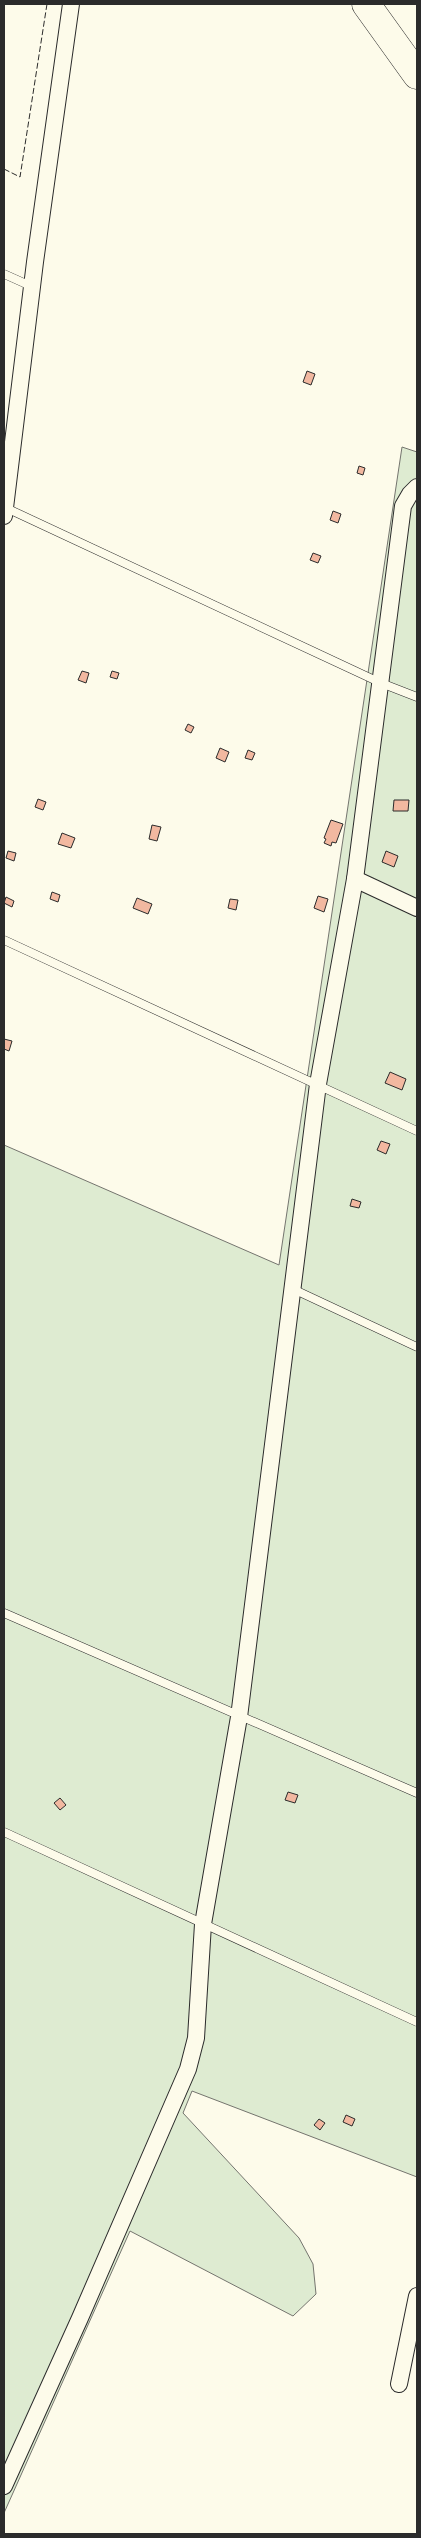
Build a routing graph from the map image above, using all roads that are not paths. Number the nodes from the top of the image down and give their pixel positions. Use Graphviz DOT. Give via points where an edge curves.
graph roads {
  1 [pos="71,4"];
  2 [pos="366,4"];
  3 [pos="417,74"];
  4 [pos="4,274"];
  5 [pos="33,287"];
  6 [pos="417,487"];
  7 [pos="4,510"];
  8 [pos="381,683"];
  9 [pos="417,697"];
  10 [pos="356,880"];
  11 [pos="417,908"];
  12 [pos="4,940"];
  13 [pos="318,1084"];
  14 [pos="417,1131"];
  15 [pos="293,1289"];
  16 [pos="417,1347"];
  17 [pos="4,1612"];
  18 [pos="239,1717"];
  19 [pos="417,1794"];
  20 [pos="4,1832"];
  21 [pos="203,1924"];
  22 [pos="417,2022"];
  23 [pos="417,2296"];
  24 [pos="399,2384"];
  25 [pos="4,2486"];
  1 -- 5 [label="street"];
  2 -- 3 [label="highway"];
  4 -- 5 [label="lane"];
  5 -- 7 [label="street"];
  6 -- 8 [label="street" via="403,506"];
  7 -- 8 [label="lane"];
  8 -- 9 [label="lane"];
  8 -- 10 [label="street"];
  10 -- 11 [label="street"];
  10 -- 13 [label="street"];
  12 -- 13 [label="lane"];
  13 -- 14 [label="lane"];
  13 -- 15 [label="street"];
  15 -- 16 [label="lane"];
  15 -- 18 [label="street"];
  17 -- 18 [label="lane"];
  18 -- 19 [label="lane"];
  18 -- 21 [label="street"];
  20 -- 21 [label="lane"];
  21 -- 22 [label="lane"];
  21 -- 25 [label="street" via="196,2038 188,2070"];
  23 -- 24 [label="street"];
}
